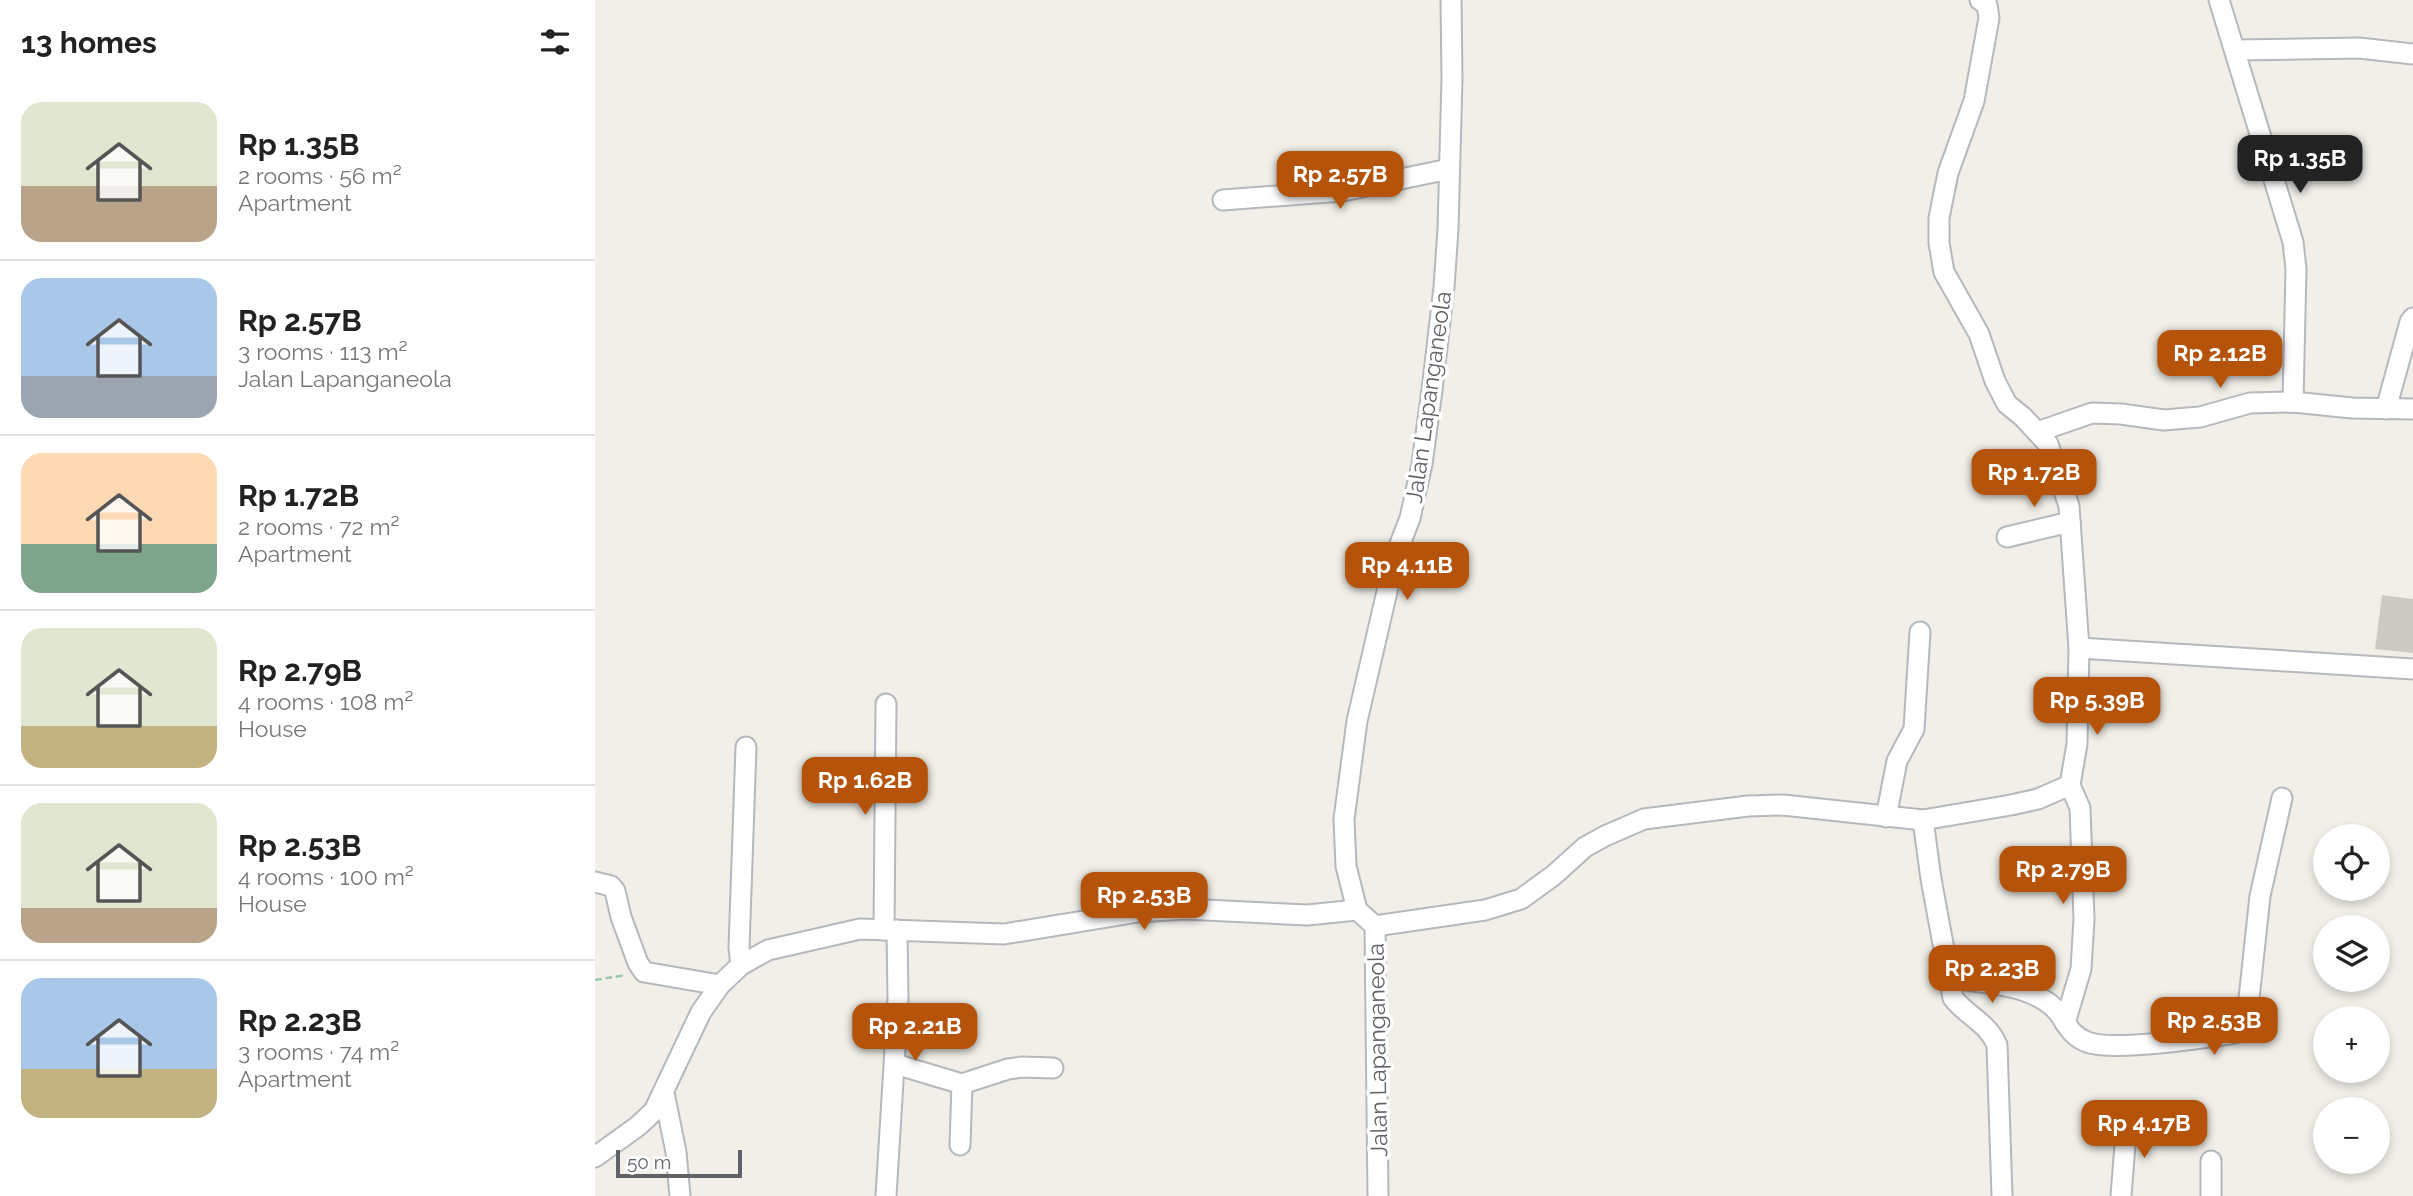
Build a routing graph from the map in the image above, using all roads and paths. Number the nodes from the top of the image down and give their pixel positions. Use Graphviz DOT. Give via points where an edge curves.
graph roads {
  1 [pos="1451,0"];
  2 [pos="2219,0"];
  3 [pos="1989,2"];
  4 [pos="2235,50"];
  5 [pos="2413,54"];
  6 [pos="1449,169"];
  7 [pos="1223,200"];
  8 [pos="2413,318"];
  9 [pos="2293,402"];
  10 [pos="2386,409"];
  11 [pos="2413,410"];
  12 [pos="2037,432"];
  13 [pos="2070,522"];
  14 [pos="2007,537"];
  15 [pos="1920,632"];
  16 [pos="2079,648"];
  17 [pos="2413,669"];
  18 [pos="886,704"];
  19 [pos="746,747"];
  20 [pos="2070,785"];
  21 [pos="2282,798"];
  22 [pos="1886,817"];
  23 [pos="1923,820"];
  24 [pos="595,882"];
  25 [pos="1357,909"];
  26 [pos="1375,926"];
  27 [pos="891,930"];
  28 [pos="741,965"];
  29 [pos="644,972"];
  30 [pos="1948,978"];
  31 [pos="595,980"];
  32 [pos="720,985"];
  33 [pos="2065,1023"];
  34 [pos="895,1065"];
  35 [pos="1053,1068"];
  36 [pos="962,1084"];
  37 [pos="663,1093"];
  38 [pos="2127,1120"];
  39 [pos="960,1145"];
  40 [pos="595,1157"];
  41 [pos="2211,1161"];
  42 [pos="680,1196"];
  43 [pos="886,1196"];
  44 [pos="1378,1196"];
  45 [pos="2002,1196"];
  46 [pos="2121,1196"];
  47 [pos="2211,1196"];
  1 -- 6 [label="street, Jalan Lapanganeola"];
  2 -- 4 [label="street"];
  3 -- 12 [label="street" via="1973,101 1948,173 1939,243 1944,272 1979,334 1995,381 2007,404"];
  4 -- 5 [label="street" via="2359,48"];
  4 -- 9 [label="street" via="2293,242"];
  6 -- 7 [label="street" via="1343,191"];
  6 -- 25 [label="street, Jalan Lapanganeola" via="1444,287 1422,464 1357,722 1344,819 1346,866"];
  8 -- 10 [label="street"];
  9 -- 10 [label="street"];
  9 -- 12 [label="street" via="2250,403 2200,417 2164,420 2092,413"];
  10 -- 11 [label="street"];
  12 -- 13 [label="street" via="2055,461"];
  13 -- 14 [label="street"];
  13 -- 16 [label="street"];
  15 -- 22 [label="street" via="1914,729 1897,761"];
  16 -- 17 [label="street"];
  16 -- 20 [label="street" via="2077,744"];
  18 -- 27 [label="street"];
  19 -- 28 [label="street"];
  20 -- 23 [label="street" via="2011,805"];
  20 -- 33 [label="street" via="2080,808 2084,919 2081,969"];
  21 -- 33 [label="street" via="2260,896 2247,1017 2241,1029 2182,1041 2116,1045 2091,1044 2074,1037"];
  22 -- 23 [label="street"];
  22 -- 26 [label="street" via="1783,805 1644,819 1585,847 1521,899"];
  23 -- 30 [label="street"];
  24 -- 29 [label="street" via="614,891"];
  25 -- 26 [label="street, Jalan Lapanganeola"];
  25 -- 27 [label="street" via="1307,915 1185,909 1138,912 1003,934"];
  26 -- 44 [label="street, Jalan Lapanganeola"];
  27 -- 28 [label="street" via="860,929 811,938 768,950"];
  27 -- 34 [label="street" via="899,954"];
  28 -- 32 [label="street"];
  29 -- 31 [label="path"];
  29 -- 32 [label="street"];
  30 -- 33 [label="street" via="2031,993 2054,1007"];
  30 -- 45 [label="street" via="1953,998 1997,1045"];
  32 -- 37 [label="street" via="701,1012"];
  34 -- 36 [label="street"];
  34 -- 43 [label="street"];
  35 -- 36 [label="street" via="1008,1069"];
  36 -- 39 [label="street"];
  37 -- 40 [label="street" via="655,1111"];
  37 -- 42 [label="street"];
  38 -- 46 [label="street"];
  41 -- 47 [label="street"];
}
